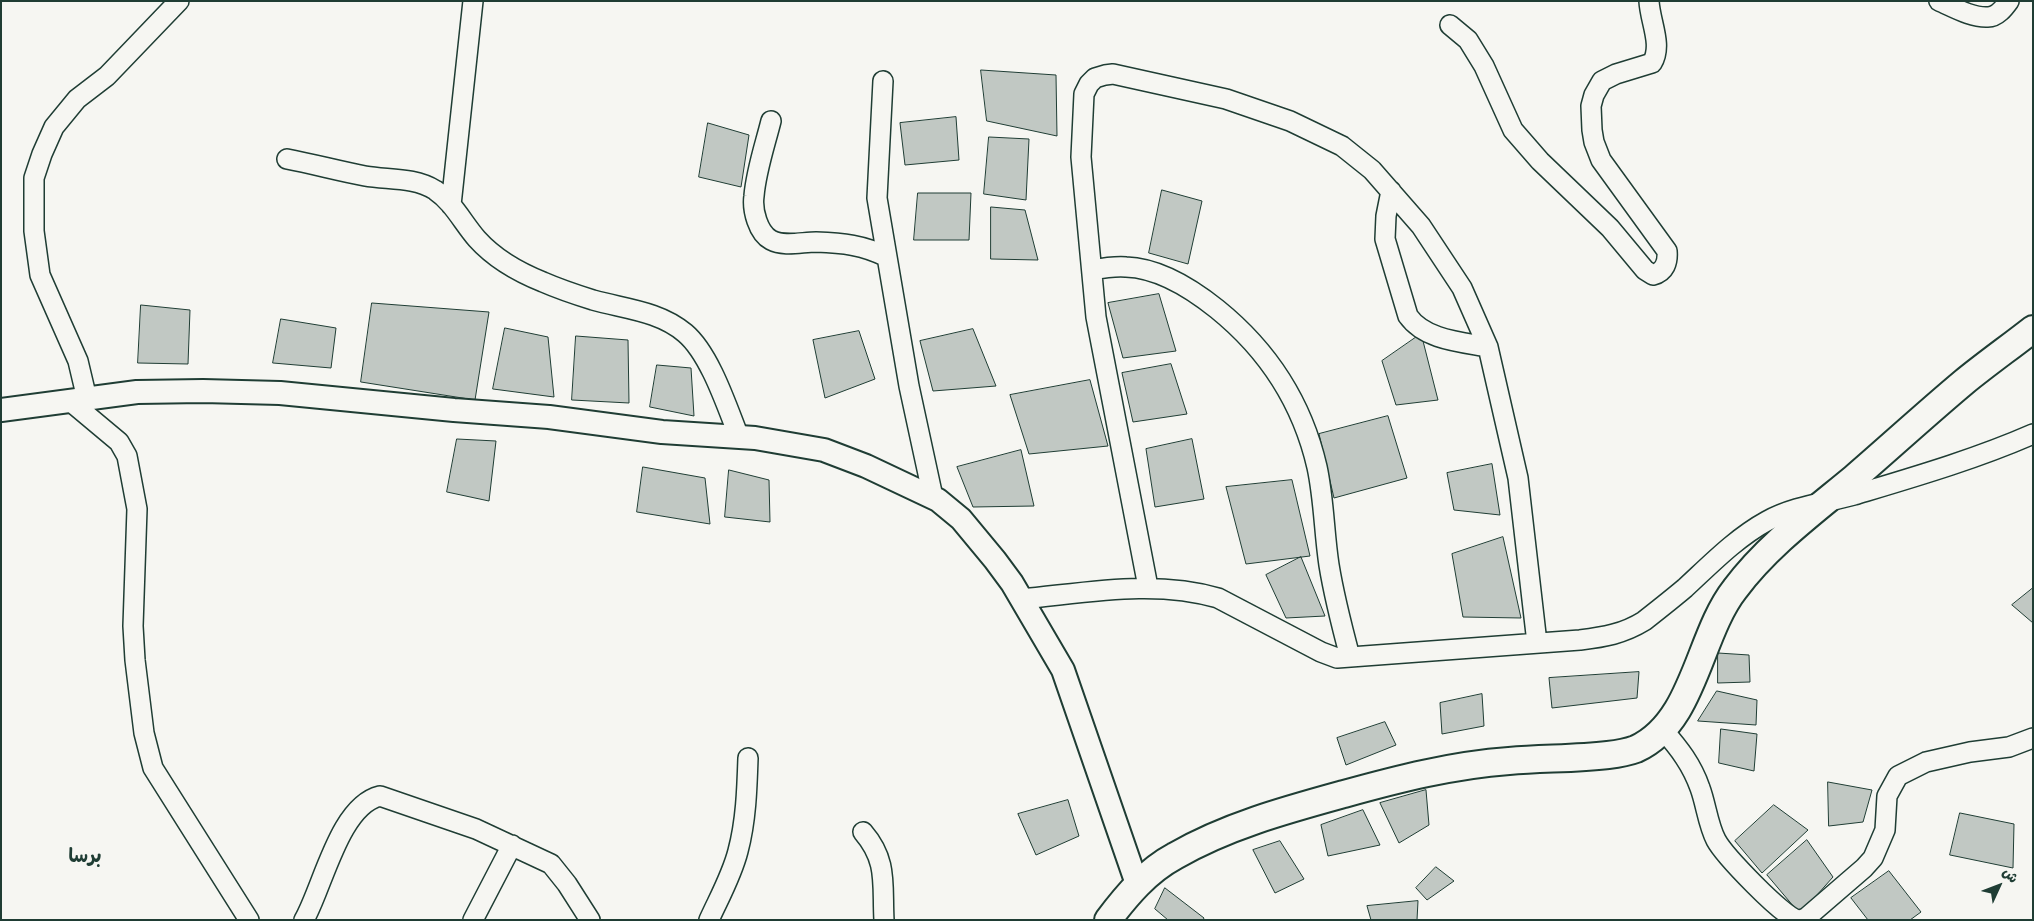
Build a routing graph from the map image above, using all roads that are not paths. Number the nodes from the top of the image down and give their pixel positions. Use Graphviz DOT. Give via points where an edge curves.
graph roads {
  1 [pos="179,1"];
  2 [pos="473,1"];
  3 [pos="1649,1"];
  4 [pos="1939,1"];
  5 [pos="2010,1"];
  6 [pos="1450,25"];
  7 [pos="883,80"];
  8 [pos="771,121"];
  9 [pos="287,159"];
  10 [pos="1391,191"];
  11 [pos="451,205"];
  12 [pos="887,256"];
  13 [pos="1092,270"];
  14 [pos="2033,328"];
  15 [pos="1488,347"];
  16 [pos="78,400"];
  17 [pos="1,410"];
  18 [pos="2033,434"];
  19 [pos="739,437"];
  20 [pos="933,497"];
  21 [pos="1823,504"];
  22 [pos="1148,588"];
  23 [pos="1021,599"];
  24 [pos="1537,643"];
  25 [pos="1350,657"];
  26 [pos="1663,730"];
  27 [pos="2033,738"];
  28 [pos="748,758"];
  29 [pos="863,832"];
  30 [pos="512,845"];
  31 [pos="1137,884"];
  32 [pos="249,920"];
  33 [pos="304,920"];
  34 [pos="473,920"];
  35 [pos="590,920"];
  36 [pos="709,920"];
  37 [pos="884,920"];
  38 [pos="1108,920"];
  39 [pos="1799,920"];
  1 -- 16 [label="street" via="107,76 77,99 54,127 34,178 34,232 40,275 78,361"];
  2 -- 11 [label="street"];
  3 -- 6 [label="street" via="1656,56 1652,63 1606,77 1599,84 1591,106 1594,142 1601,160 1667,251 1664,267 1653,275 1513,130 1484,66 1468,40"];
  4 -- 5 [label="street" via="1970,14 1988,17 2002,10"];
  7 -- 12 [label="street" via="877,198"];
  8 -- 12 [label="street" via="753,197 756,217 766,236 779,243 846,243"];
  9 -- 11 [label="street" via="424,184"];
  10 -- 13 [label="street" via="1372,170 1342,146 1290,121 1226,99 1113,74 1105,75 1095,78 1084,94 1081,157"];
  10 -- 15 [label="street" via="1421,226 1462,288"];
  10 -- 15 [label="street" via="1385,239 1408,316 1424,331"];
  11 -- 19 [label="street" via="476,238 505,264 592,300 659,316 685,333 700,351"];
  12 -- 20 [label="street" via="909,386"];
  13 -- 22 [label="street" via="1096,318"];
  13 -- 25 [label="street" via="1126,267 1169,278 1234,322 1265,354 1295,404 1317,467 1329,564"];
  14 -- 21 [label="main road" via="1963,383"];
  15 -- 24 [label="street" via="1518,478"];
  16 -- 17 [label="street"];
  16 -- 19 [label="street" via="137,392 280,393"];
  16 -- 32 [label="street" via="119,442 127,456 137,509 135,660 144,733 153,768"];
  18 -- 21 [label="street" via="1964,460"];
  19 -- 20 [label="street" via="824,450"];
  20 -- 23 [label="street" via="961,519 995,560"];
  21 -- 24 [label="street" via="1796,508 1766,521 1630,630 1611,636"];
  21 -- 26 [label="main road" via="1770,551 1735,588 1720,612 1683,699"];
  22 -- 23 [label="street"];
  22 -- 25 [label="street" via="1218,598 1320,652 1337,658"];
  23 -- 31 [label="street" via="1063,670"];
  24 -- 25 [label="street"];
  26 -- 31 [label="main road" via="1634,750 1616,754 1471,765 1415,775 1282,811 1173,856"];
  26 -- 39 [label="street" via="1685,755 1700,786 1716,840 1761,890 1792,919"];
  27 -- 39 [label="street" via="2010,747 1926,762 1898,776 1887,796 1885,830 1872,858 1806,918"];
  28 -- 36 [label="street" via="738,851"];
  29 -- 37 [label="street" via="876,848 881,864"];
  30 -- 33 [label="street" via="389,798 372,798 356,814 337,842"];
  30 -- 34 [label="street"];
  30 -- 35 [label="street" via="551,864"];
  31 -- 38 [label="main road"];
}
